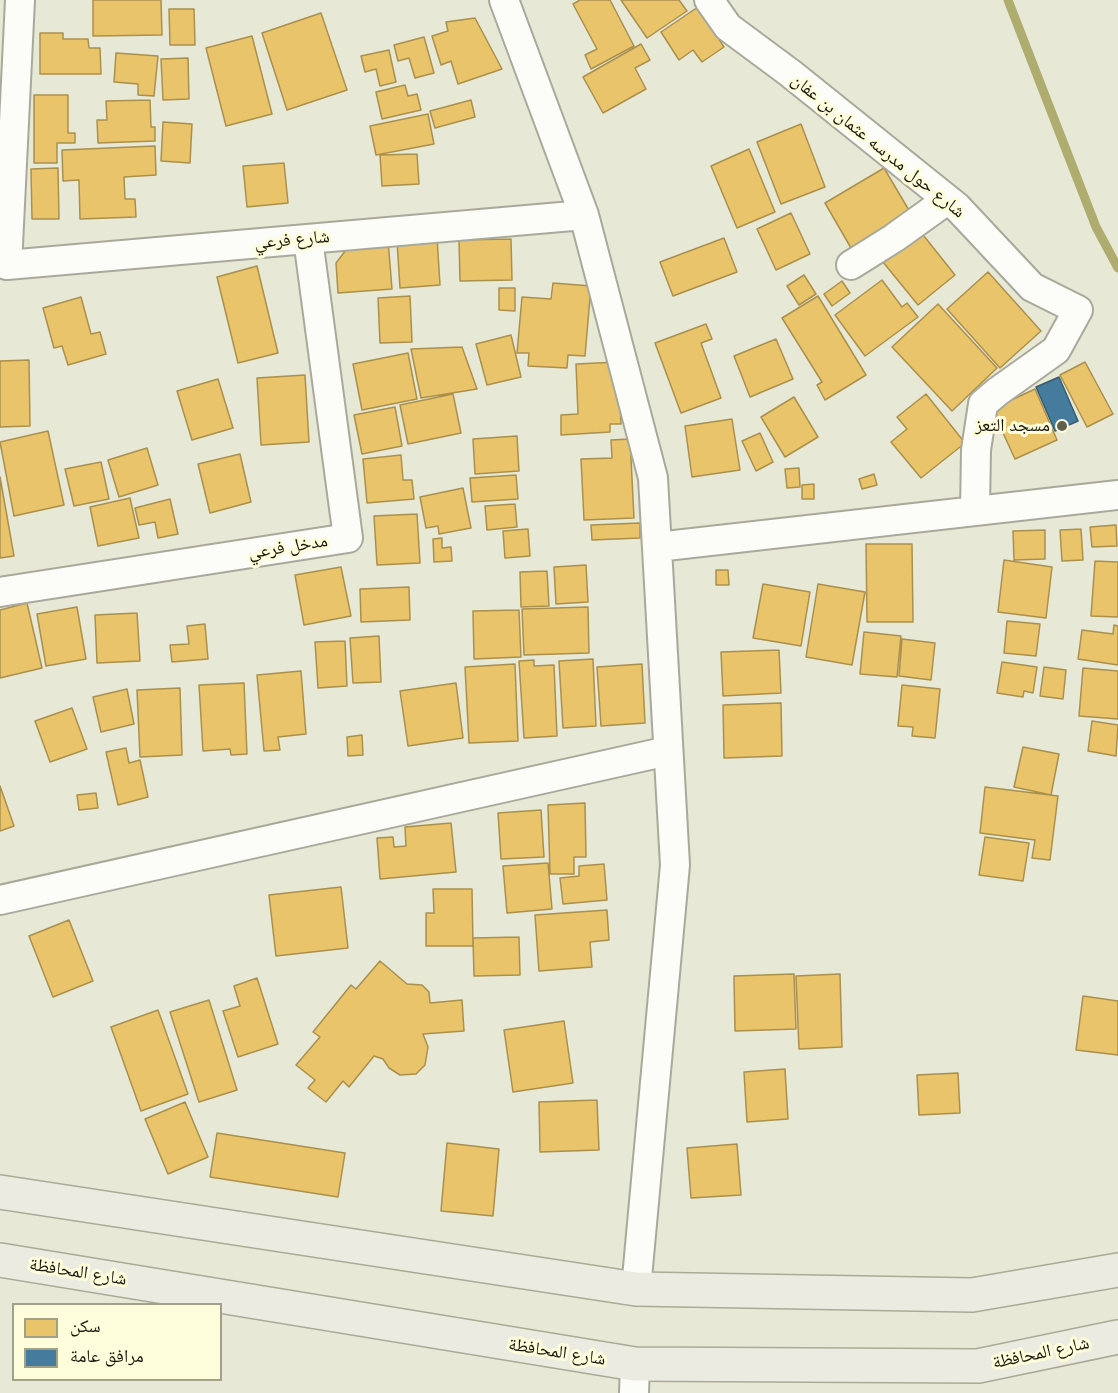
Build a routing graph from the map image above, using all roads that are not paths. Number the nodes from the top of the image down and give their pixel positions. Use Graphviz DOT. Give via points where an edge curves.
graph roads {
  1 [pos="20,0"];
  2 [pos="504,0"];
  3 [pos="709,0"];
  4 [pos="947,200"];
  5 [pos="584,215"];
  6 [pos="308,239"];
  7 [pos="3,264"];
  8 [pos="851,265"];
  9 [pos="1118,495"];
  10 [pos="975,510"];
  11 [pos="657,547"];
  12 [pos="0,592"];
  13 [pos="669,751"];
  14 [pos="0,900"];
  15 [pos="0,1192"];
  16 [pos="0,1260"];
  17 [pos="1118,1270"];
  18 [pos="636,1289"];
  19 [pos="1118,1337"];
  20 [pos="634,1379"];
  1 -- 7 [label="street"];
  2 -- 5 [label="street"];
  3 -- 4 [label="street, شارع حول مدرسه عثمان بن عفان" via="728,27"];
  4 -- 8 [label="street"];
  4 -- 10 [label="street, شارع حول مدرسه عثمان بن عفان" via="1032,287 1078,310 1056,350 983,404 976,450"];
  5 -- 6 [label="street, شارع فرعي"];
  5 -- 11 [label="street" via="653,478"];
  6 -- 7 [label="street, شارع فرعي"];
  6 -- 12 [label="street, مدخل فرعي" via="348,538"];
  9 -- 10 [label="street"];
  10 -- 11 [label="street"];
  11 -- 13 [label="street"];
  13 -- 14 [label="street"];
  13 -- 18 [label="street" via="675,866"];
  15 -- 18 [label="main road"];
  16 -- 20 [label="main road, شارع المحافظة"];
  17 -- 18 [label="main road" via="972,1295"];
  19 -- 20 [label="main road, شارع المحافظة" via="978,1366"];
}
